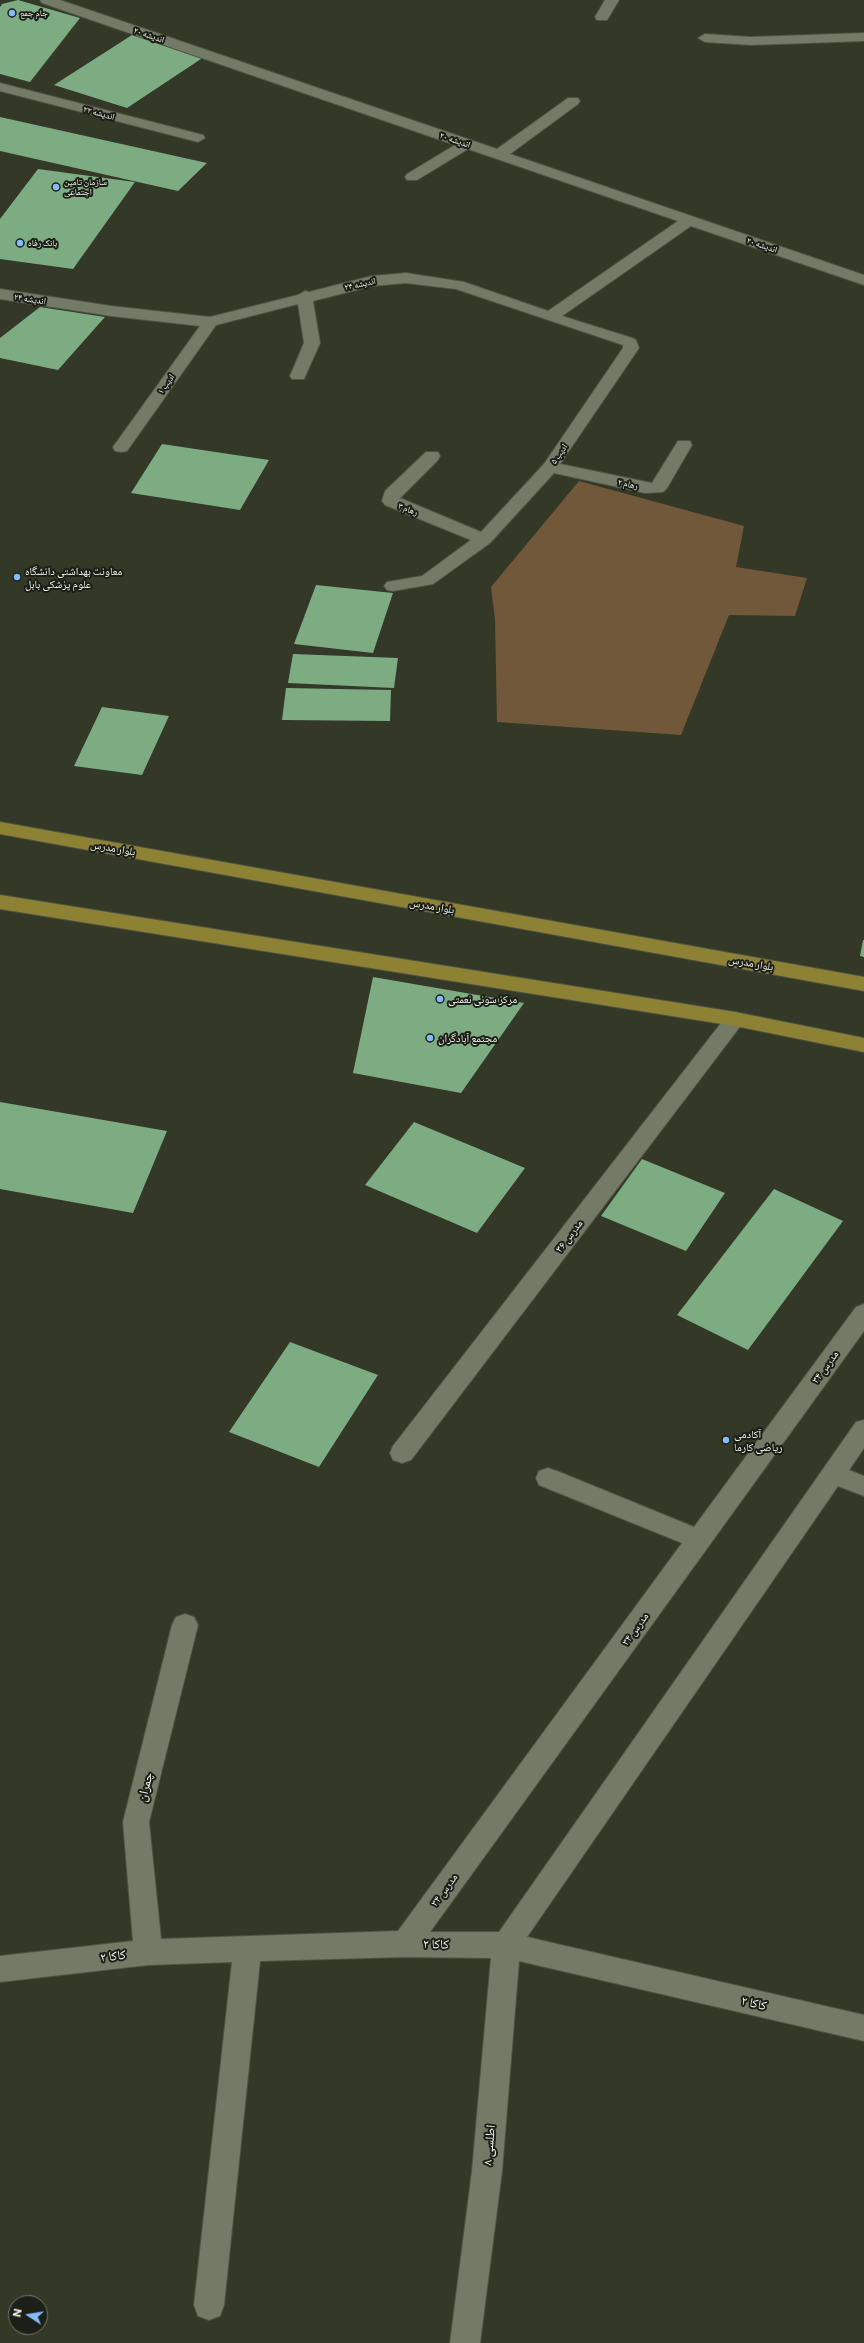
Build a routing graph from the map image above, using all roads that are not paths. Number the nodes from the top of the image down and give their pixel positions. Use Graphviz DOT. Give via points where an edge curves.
graph roads {
  1 [pos="47,0"];
  2 [pos="612,0"];
  3 [pos="602,17"];
  4 [pos="864,37"];
  5 [pos="705,38"];
  6 [pos="0,87"];
  7 [pos="573,101"];
  8 [pos="198,138"];
  9 [pos="466,144"];
  10 [pos="499,155"];
  11 [pos="412,177"];
  12 [pos="689,220"];
  13 [pos="864,280"];
  14 [pos="0,294"];
  15 [pos="305,296"];
  16 [pos="550,317"];
  17 [pos="210,322"];
  18 [pos="298,376"];
  19 [pos="684,445"];
  20 [pos="121,447"];
  21 [pos="432,456"];
  22 [pos="550,467"];
  23 [pos="484,539"];
  24 [pos="393,586"];
  25 [pos="0,828"];
  26 [pos="0,902"];
  27 [pos="864,984"];
  28 [pos="735,1019"];
  29 [pos="864,1044"];
  30 [pos="864,1313"];
  31 [pos="864,1429"];
  32 [pos="402,1453"];
  33 [pos="834,1474"];
  34 [pos="548,1478"];
  35 [pos="864,1486"];
  36 [pos="700,1540"];
  37 [pos="185,1625"];
  38 [pos="405,1944"];
  39 [pos="506,1945"];
  40 [pos="246,1949"];
  41 [pos="148,1952"];
  42 [pos="0,1969"];
  43 [pos="864,2028"];
  44 [pos="209,2305"];
  45 [pos="465,2343"];
  1 -- 9 [label="street, اندیشه ۲۰"];
  2 -- 3 [label="street"];
  4 -- 5 [label="street" via="751,41"];
  6 -- 8 [label="street, اندیشه ۲۲"];
  7 -- 10 [label="street"];
  9 -- 10 [label="street, اندیشه ۲۰"];
  9 -- 11 [label="street"];
  10 -- 12 [label="street, اندیشه ۲۰"];
  12 -- 13 [label="street, اندیشه ۲۰"];
  12 -- 16 [label="street"];
  14 -- 17 [label="street, اندیشه ۲۴" via="111,311"];
  15 -- 16 [label="street, اندیشه ۲۴" via="372,281 420,279 459,285"];
  15 -- 17 [label="street, اندیشه ۲۴"];
  15 -- 18 [label="street" via="312,343"];
  16 -- 22 [label="street, ادیب ۵" via="626,341 632,348"];
  17 -- 20 [label="street, ادیب ۱"];
  19 -- 22 [label="street, رهام ۲" via="657,488 645,488"];
  21 -- 23 [label="street, رهام ۳" via="391,495 391,501"];
  22 -- 23 [label="street, ادیب ۵"];
  23 -- 24 [label="street, ادیب ۵" via="427,580"];
  25 -- 27 [label="main road, بلوار مدرس"];
  26 -- 28 [label="main road"];
  28 -- 29 [label="main road"];
  28 -- 32 [label="street, مدرس ۳۶"];
  30 -- 36 [label="street, مدرس ۳۴"];
  31 -- 33 [label="street"];
  33 -- 35 [label="street"];
  33 -- 39 [label="street"];
  34 -- 36 [label="street"];
  36 -- 38 [label="street, مدرس ۳۴"];
  37 -- 41 [label="street, چمران" via="136,1822"];
  38 -- 39 [label="street, کاکا ۲"];
  38 -- 40 [label="street, کاکا ۲"];
  39 -- 43 [label="street, کاکا ۲"];
  39 -- 45 [label="street, اطلسی ۸" via="487,2171"];
  40 -- 41 [label="street, کاکا ۲"];
  40 -- 44 [label="street"];
  41 -- 42 [label="street, کاکا ۲"];
}
